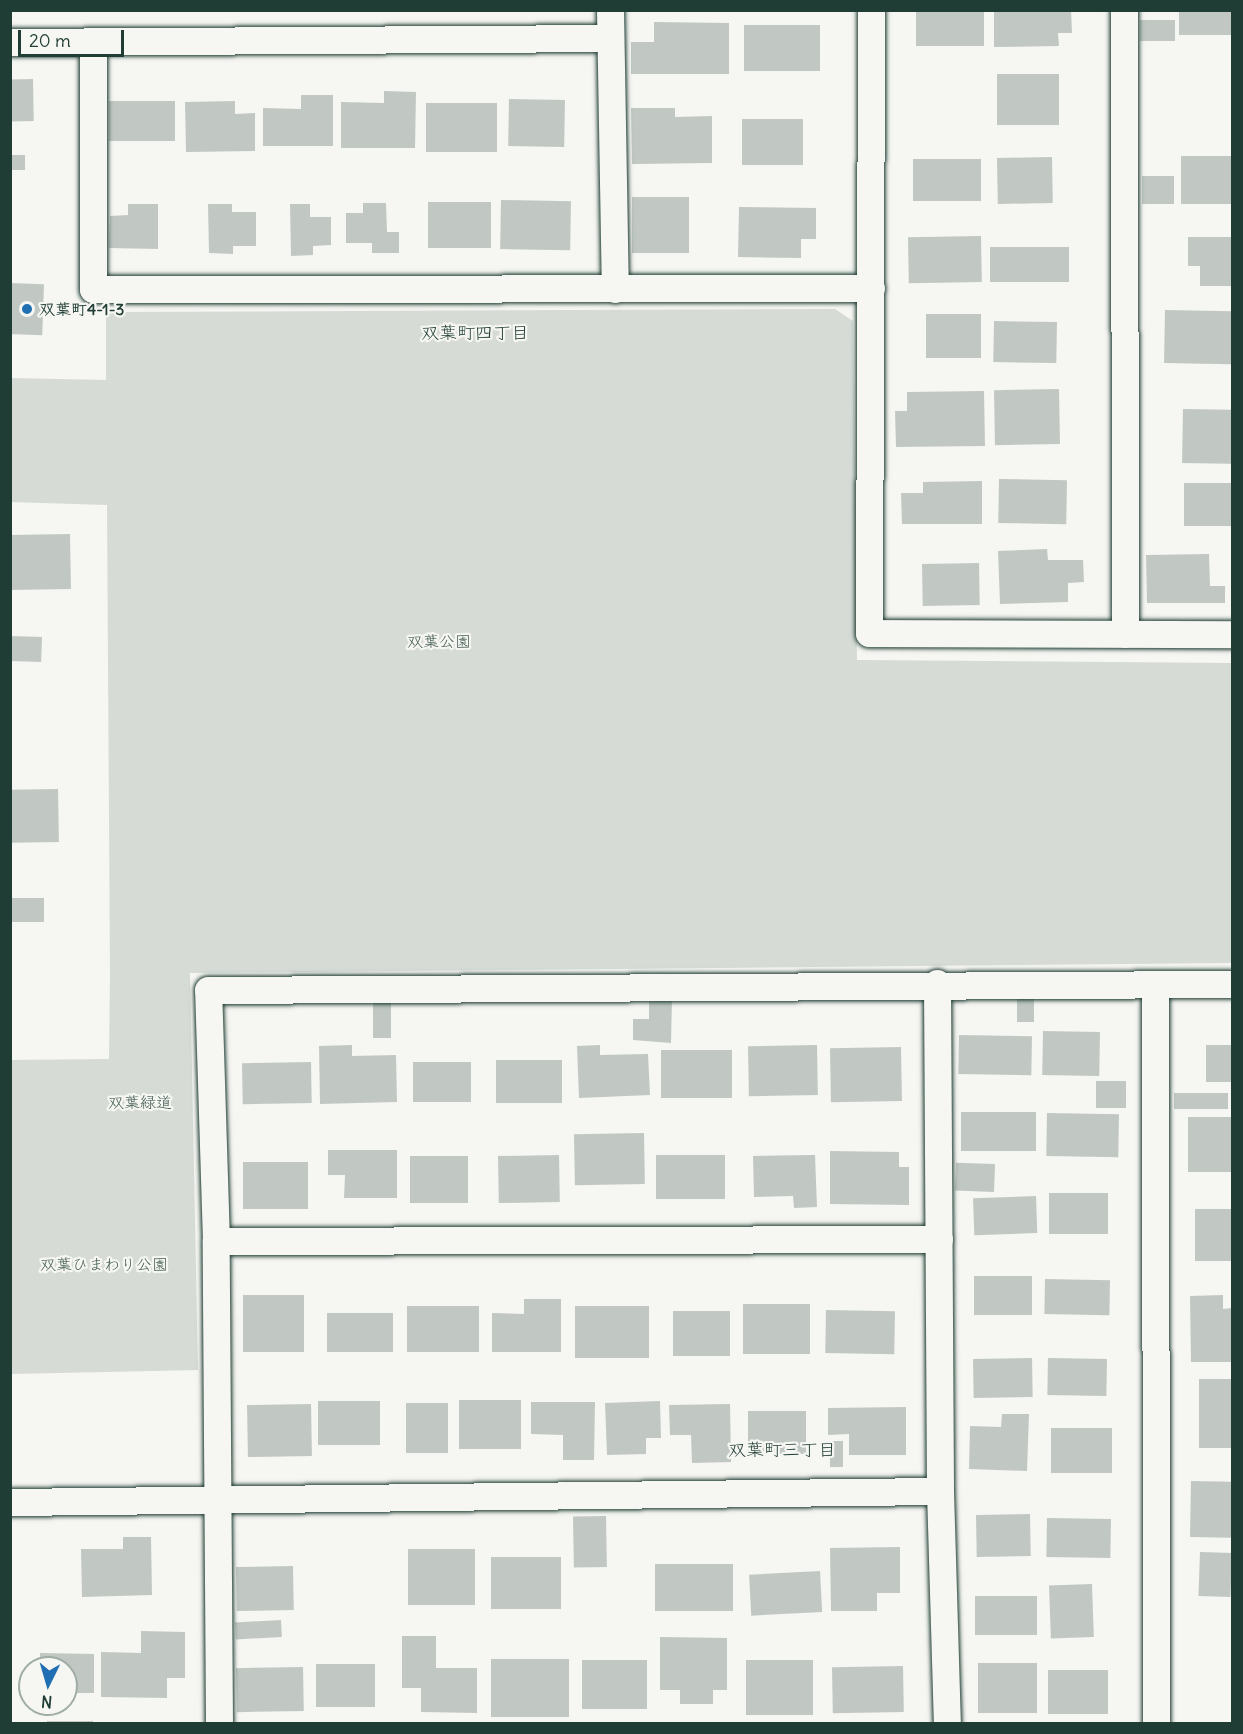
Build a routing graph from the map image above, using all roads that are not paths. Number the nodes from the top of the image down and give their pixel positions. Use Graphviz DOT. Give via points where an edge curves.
graph roads {
  1 [pos="610,10"];
  2 [pos="871,10"];
  3 [pos="1124,10"];
  4 [pos="610,38"];
  5 [pos="10,42"];
  6 [pos="93,42"];
  7 [pos="872,288"];
  8 [pos="615,289"];
  9 [pos="1125,634"];
  10 [pos="1233,634"];
  11 [pos="937,983"];
  12 [pos="1155,984"];
  13 [pos="1233,984"];
  14 [pos="939,1239"];
  15 [pos="216,1241"];
  16 [pos="940,1491"];
  17 [pos="219,1497"];
  18 [pos="10,1502"];
  19 [pos="219,1724"];
  20 [pos="947,1724"];
  21 [pos="1156,1724"];
  1 -- 4 [label="street"];
  2 -- 7 [label="street"];
  3 -- 9 [label="street"];
  4 -- 6 [label="street"];
  4 -- 8 [label="street"];
  5 -- 6 [label="street"];
  6 -- 8 [label="street" via="93,289"];
  7 -- 8 [label="street"];
  7 -- 9 [label="street" via="869,633"];
  9 -- 10 [label="street"];
  11 -- 12 [label="street"];
  11 -- 14 [label="street"];
  11 -- 15 [label="street" via="208,990"];
  12 -- 13 [label="street"];
  12 -- 21 [label="street"];
  14 -- 15 [label="street"];
  14 -- 16 [label="street"];
  15 -- 17 [label="street"];
  16 -- 17 [label="street"];
  16 -- 20 [label="street"];
  17 -- 18 [label="street"];
  17 -- 19 [label="street"];
}
